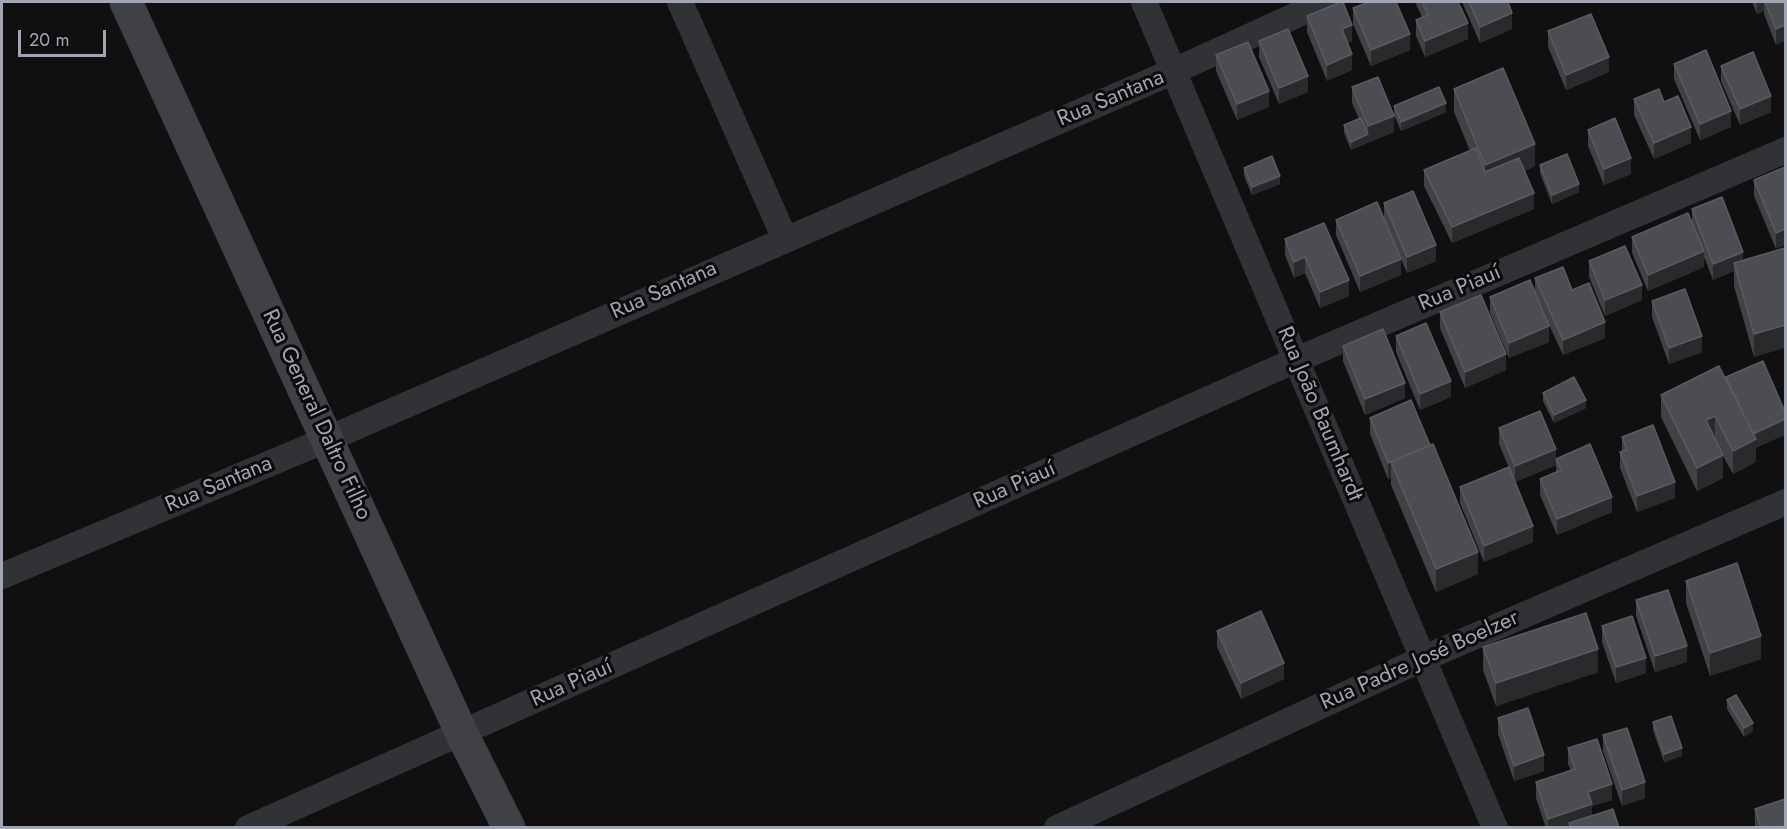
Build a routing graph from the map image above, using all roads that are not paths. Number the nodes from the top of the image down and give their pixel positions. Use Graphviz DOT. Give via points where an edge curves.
graph roads {
  1 [pos="126,2"];
  2 [pos="680,2"];
  3 [pos="1143,2"];
  4 [pos="1325,2"];
  5 [pos="1174,71"];
  6 [pos="1785,150"];
  7 [pos="785,239"];
  8 [pos="1296,360"];
  9 [pos="327,439"];
  10 [pos="1785,502"];
  11 [pos="2,576"];
  12 [pos="1422,658"];
  13 [pos="462,734"];
  14 [pos="248,828"];
  15 [pos="509,828"];
  16 [pos="1057,828"];
  17 [pos="1495,828"];
  1 -- 9 [label="street, Rua General Daltro Filho"];
  2 -- 7 [label="street"];
  3 -- 5 [label="street, Rua João Baumhardt"];
  4 -- 5 [label="street, Rua Santana"];
  5 -- 7 [label="street, Rua Santana"];
  5 -- 8 [label="street, Rua João Baumhardt"];
  6 -- 8 [label="street, Rua Piauí"];
  7 -- 9 [label="street, Rua Santana"];
  8 -- 12 [label="street, Rua João Baumhardt"];
  8 -- 13 [label="street, Rua Piauí"];
  9 -- 11 [label="street, Rua Santana"];
  9 -- 13 [label="street, Rua General Daltro Filho"];
  10 -- 12 [label="street, Rua Padre José Boelzer"];
  12 -- 16 [label="street, Rua Padre José Boelzer"];
  12 -- 17 [label="street, Rua João Baumhardt"];
  13 -- 14 [label="street, Rua Piauí"];
  13 -- 15 [label="street, Rua General Daltro Filho"];
}
